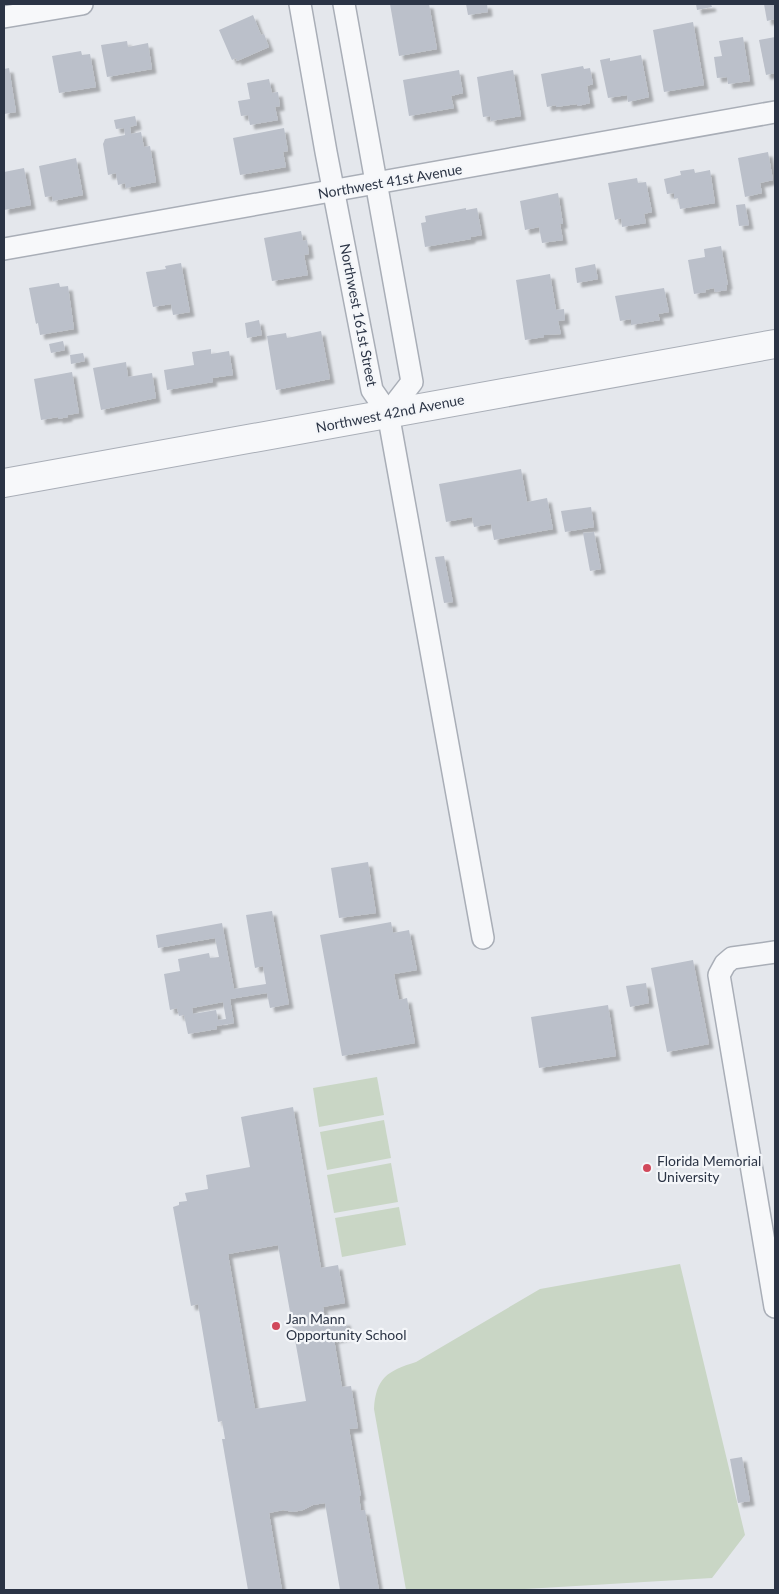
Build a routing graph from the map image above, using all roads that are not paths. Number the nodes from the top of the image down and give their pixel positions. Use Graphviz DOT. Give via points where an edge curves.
graph roads {
  1 [pos="82,4"];
  2 [pos="300,4"];
  3 [pos="344,4"];
  4 [pos="4,18"];
  5 [pos="775,112"];
  6 [pos="376,183"];
  7 [pos="335,191"];
  8 [pos="4,249"];
  9 [pos="775,344"];
  10 [pos="388,413"];
  11 [pos="4,483"];
  12 [pos="483,938"];
  13 [pos="775,952"];
  14 [pos="775,1307"];
  1 -- 4 [label="street"];
  2 -- 7 [label="street, Northwest 161st Street"];
  3 -- 6 [label="street"];
  5 -- 6 [label="street, Northwest 41st Avenue"];
  6 -- 7 [label="street, Northwest 41st Avenue"];
  6 -- 10 [label="street" via="412,382"];
  7 -- 8 [label="street, Northwest 41st Avenue"];
  7 -- 10 [label="street, Northwest 161st Street" via="372,390"];
  9 -- 10 [label="street, Northwest 42nd Avenue"];
  10 -- 11 [label="street, Northwest 42nd Avenue"];
  10 -- 12 [label="street"];
  13 -- 14 [label="street" via="732,958 719,975"];
}
